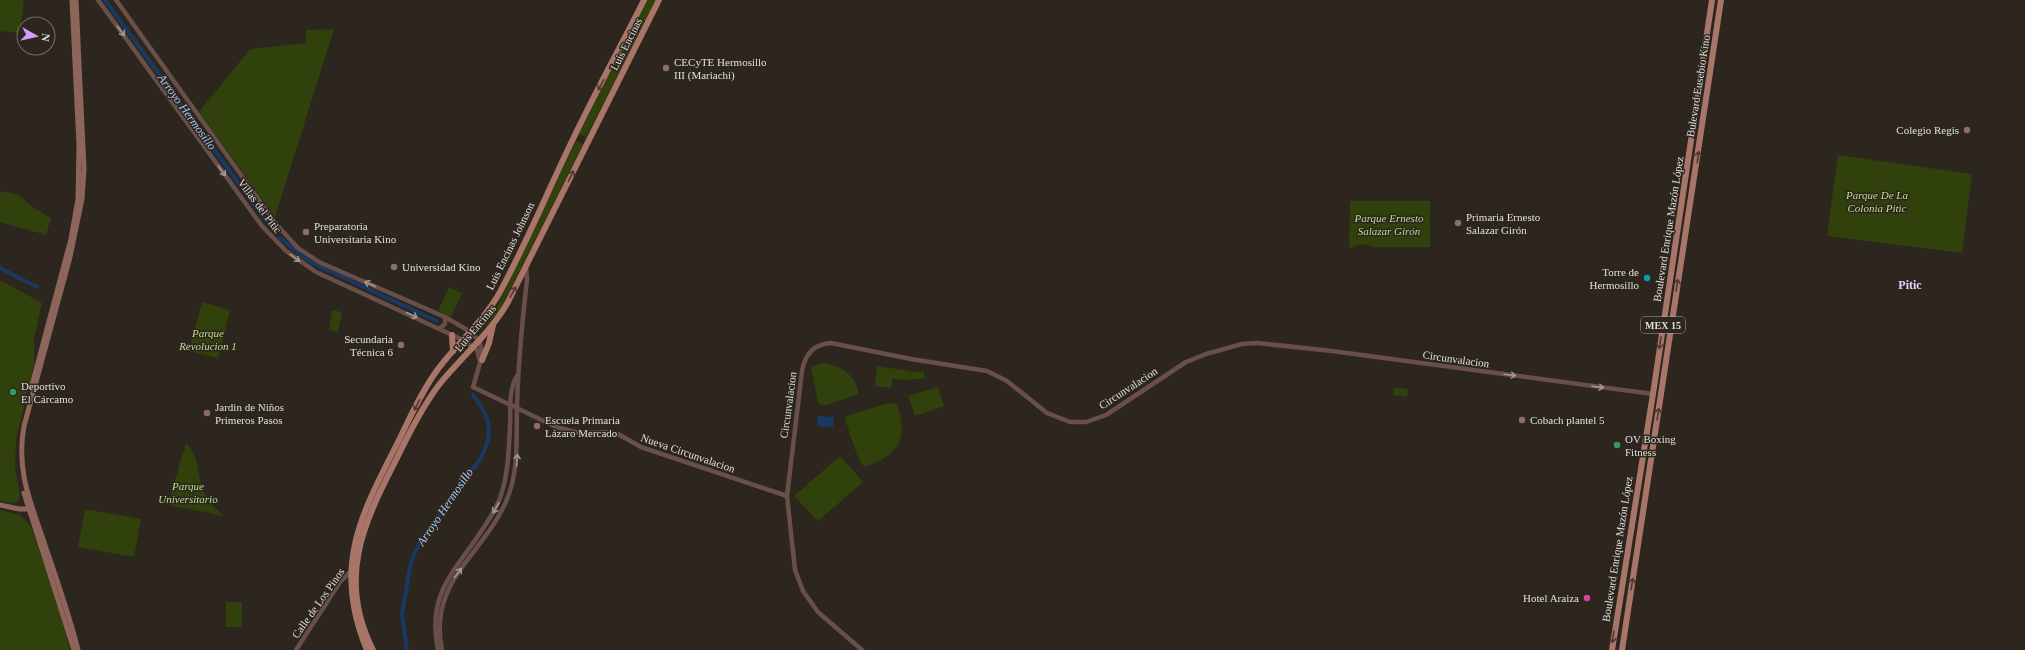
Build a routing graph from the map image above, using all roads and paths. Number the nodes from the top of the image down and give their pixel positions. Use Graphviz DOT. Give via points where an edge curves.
graph roads {
  1 [pos="72,0"];
  2 [pos="76,0"];
  3 [pos="98,0"];
  4 [pos="116,0"];
  5 [pos="644,0"];
  6 [pos="659,0"];
  7 [pos="1712,0"];
  8 [pos="1721,0"];
  9 [pos="526,267"];
  10 [pos="445,317"];
  11 [pos="493,324"];
  12 [pos="440,328"];
  13 [pos="471,332"];
  14 [pos="452,335"];
  15 [pos="463,340"];
  16 [pos="478,340"];
  17 [pos="472,347"];
  18 [pos="453,351"];
  19 [pos="481,363"];
  20 [pos="439,368"];
  21 [pos="518,374"];
  22 [pos="448,375"];
  23 [pos="1653,394"];
  24 [pos="510,405"];
  25 [pos="517,408"];
  26 [pos="786,496"];
  27 [pos="0,506"];
  28 [pos="30,509"];
  29 [pos="354,569"];
  30 [pos="74,650"];
  31 [pos="78,650"];
  32 [pos="296,650"];
  33 [pos="367,650"];
  34 [pos="373,650"];
  35 [pos="438,650"];
  36 [pos="442,650"];
  37 [pos="862,650"];
  38 [pos="1612,650"];
  39 [pos="1622,650"];
  1 -- 28 [label="main road" via="79,146 78,199 71,240 19,438 19,474"];
  2 -- 28 [label="main road" via="83,186 73,245 23,434 21,467"];
  3 -- 12 [label="street, Villas del Pitic, one-way" via="276,242 316,272"];
  10 -- 4 [label="street, Villas del Pitic, one-way" via="319,262 298,248 272,219"];
  5 -- 13 [label="main road, Luis Encinas Johnson, one-way" via="574,136 505,283 487,313"];
  9 -- 6 [label="main road, Luis Encinas, one-way"];
  7 -- 23 [label="main road, Boulevard Enrique Mazón López / MEX 15, one-way"];
  39 -- 8 [label="main road, Bulevard Eusebio Kino / MEX 15, one-way"];
  11 -- 9 [label="main road, Luis Encinas, one-way"];
  9 -- 21 [label="street"];
  10 -- 12 [label="street" via="445,324"];
  10 -- 13 [label="street, Villas del Pitic"];
  11 -- 16 [label="main road, Luis Encinas"];
  11 -- 19 [label="main road" via="489,344"];
  12 -- 14 [label="street, Villas del Pitic"];
  13 -- 15 [label="main road, Luis Encinas Johnson"];
  13 -- 16 [label="street, Villas del Pitic"];
  14 -- 15 [label="street, Villas del Pitic"];
  14 -- 18 [label="main road"];
  15 -- 17 [label="street, Villas del Pitic"];
  15 -- 18 [label="main road, Luis Encinas Johnson"];
  16 -- 17 [label="main road, Luis Encinas"];
  16 -- 19 [label="street"];
  17 -- 19 [label="street" via="478,352"];
  17 -- 22 [label="main road, Luis Encinas"];
  18 -- 20 [label="main road, Luis Encinas Johnson"];
  19 -- 24 [label="street, Nueva Circunvalacion" via="473,387"];
  20 -- 22 [label="main road" via="447,368"];
  20 -- 22 [label="main road" via="439,375"];
  20 -- 29 [label="main road, Luis Encinas Johnson, one-way" via="416,405 363,517 354,543"];
  21 -- 24 [label="street" via="512,385"];
  21 -- 25 [label="street"];
  22 -- 29 [label="main road, Luis Encinas" via="420,413 391,468 362,532"];
  26 -- 23 [label="street, Circunvalacion, one-way" via="803,364 808,353 823,343 831,342 911,359 987,371 1007,381 1047,413 1070,422 1095,419 1186,362 1242,344 1275,344"];
  23 -- 38 [label="main road, Boulevard Enrique Mazón López / MEX 15, one-way"];
  24 -- 25 [label="street, Nueva Circunvalacion"];
  24 -- 35 [label="street, one-way" via="509,449 502,493 495,510 443,587 435,619"];
  25 -- 26 [label="street, Nueva Circunvalacion" via="556,427 618,434 641,447"];
  36 -- 25 [label="street, one-way" via="441,618 448,588 499,515 513,483 517,460"];
  26 -- 37 [label="street, Circunvalacion" via="794,563 803,591 827,621"];
  27 -- 28 [label="main road" via="19,510"];
  28 -- 30 [label="main road"];
  28 -- 31 [label="main road"];
  29 -- 32 [label="street, Calle de Los Pinos" via="340,582"];
  29 -- 33 [label="main road, Luis Encinas Johnson" via="351,595"];
  29 -- 34 [label="main road, Luis Encinas" via="357,601"];
}
